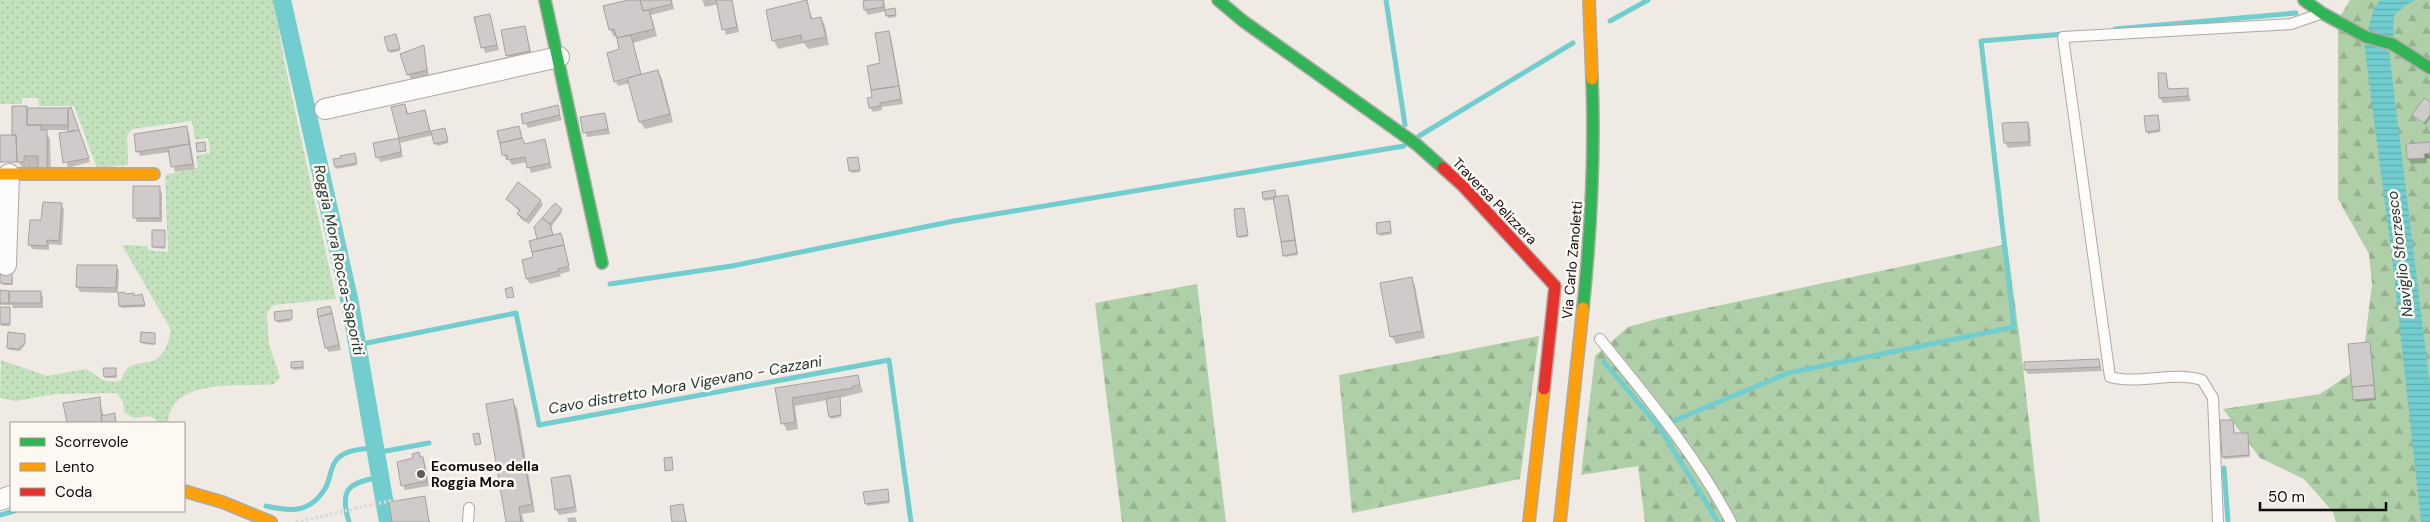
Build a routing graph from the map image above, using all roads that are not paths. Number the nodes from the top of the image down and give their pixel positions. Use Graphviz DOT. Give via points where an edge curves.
graph roads {
  1 [pos="545,0"];
  2 [pos="1218,0"];
  3 [pos="1589,0"];
  4 [pos="2304,0"];
  5 [pos="2322,13"];
  6 [pos="558,57"];
  7 [pos="2430,68"];
  8 [pos="325,109"];
  9 [pos="4,174"];
  10 [pos="154,174"];
  11 [pos="602,263"];
  12 [pos="6,265"];
  13 [pos="1600,339"];
  14 [pos="185,492"];
  15 [pos="469,508"];
  16 [pos="271,522"];
  17 [pos="468,522"];
  18 [pos="1529,522"];
  19 [pos="1560,522"];
  20 [pos="1731,522"];
  21 [pos="2218,522"];
  1 -- 6 [label="street"];
  2 -- 18 [label="street, Traversa Pelizzera" via="1416,144 1463,186 1555,286"];
  3 -- 19 [label="street, Via Carlo Zanoletti" via="1594,124 1592,218"];
  4 -- 5 [label="street"];
  5 -- 7 [label="street" via="2366,37 2392,44"];
  5 -- 21 [label="lane" via="2291,24 2063,37 2110,377 2125,381 2190,376 2202,380 2213,398"];
  6 -- 8 [label="street"];
  6 -- 11 [label="street"];
  9 -- 10 [label="street"];
  9 -- 12 [label="street"];
  13 -- 20 [label="lane" via="1692,458"];
  14 -- 16 [label="street" via="227,504"];
  15 -- 17 [label="lane"];
}
